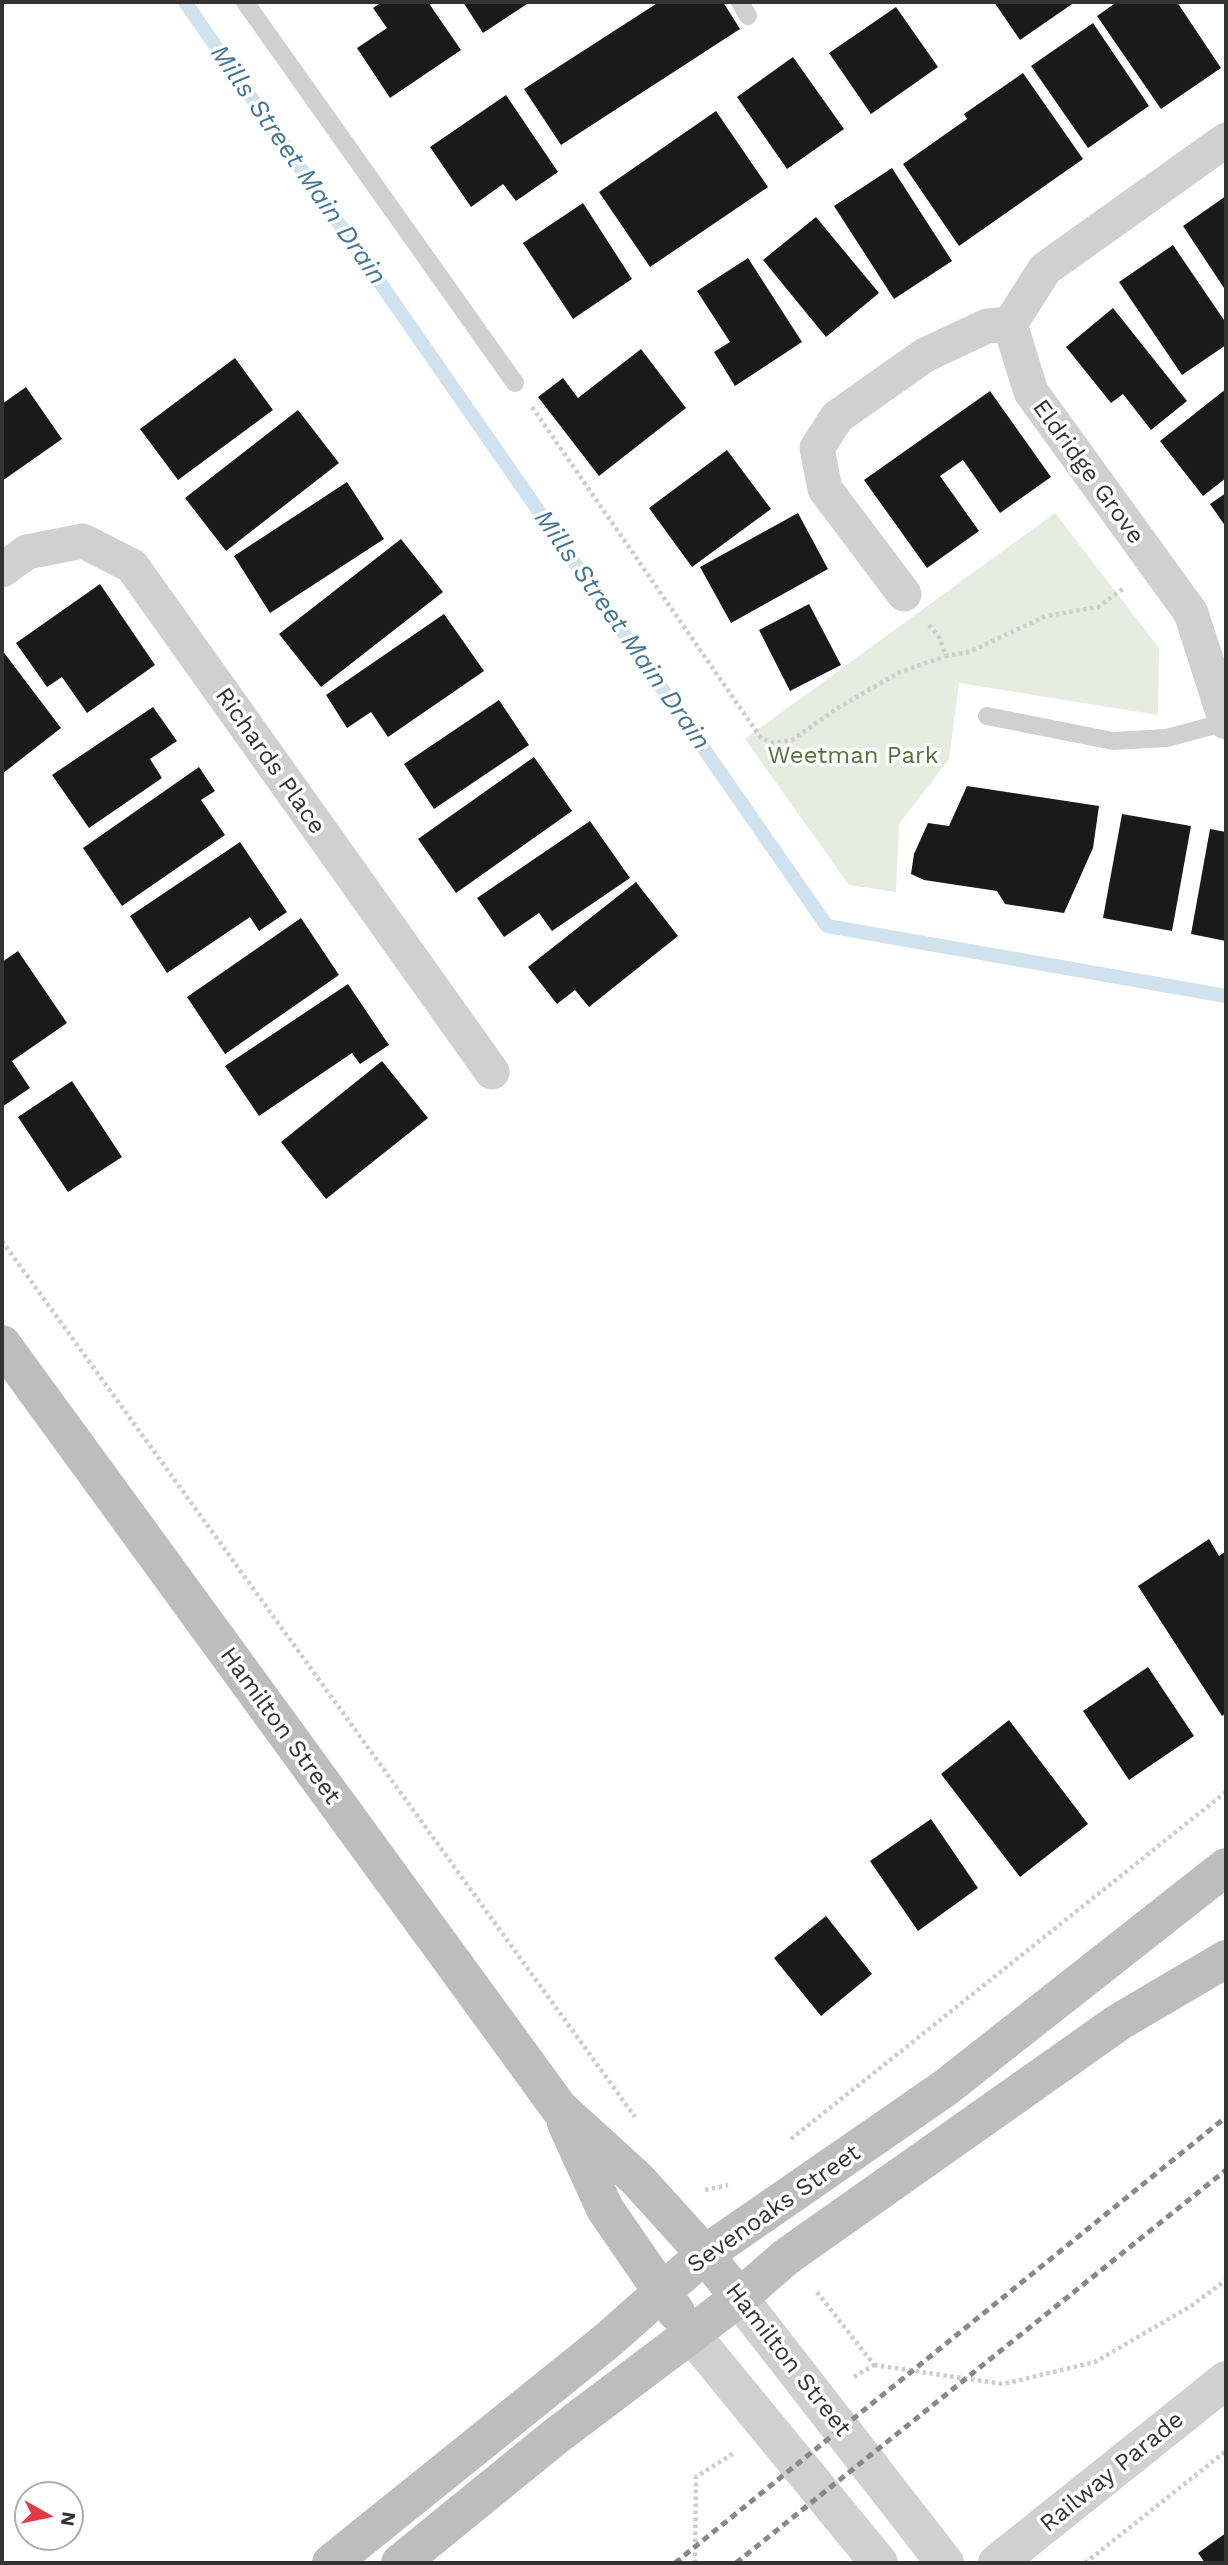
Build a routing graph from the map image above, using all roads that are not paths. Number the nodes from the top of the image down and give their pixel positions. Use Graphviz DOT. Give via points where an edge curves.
graph roads {
  1 [pos="245,2"];
  2 [pos="1226,139"];
  3 [pos="1010,324"];
  4 [pos="515,383"];
  5 [pos="2,570"];
  6 [pos="904,594"];
  7 [pos="987,716"];
  8 [pos="1226,722"];
  9 [pos="492,1072"];
  10 [pos="2,1344"];
  11 [pos="1226,1867"];
  12 [pos="1226,1959"];
  13 [pos="559,2108"];
  14 [pos="705,2253"];
  15 [pos="661,2291"];
  16 [pos="739,2298"];
  17 [pos="692,2334"];
  18 [pos="1226,2380"];
  19 [pos="331,2563"];
  20 [pos="400,2563"];
  21 [pos="879,2563"];
  22 [pos="945,2563"];
  23 [pos="997,2563"];
  1 -- 4 [label="lane"];
  2 -- 3 [label="street" via="1045,269"];
  3 -- 6 [label="street" via="987,326 925,355 837,418 817,448 825,489"];
  3 -- 8 [label="street, Eldridge Grove" via="1031,392 1191,612"];
  5 -- 9 [label="street, Richards Place" via="27,552 83,541 132,566"];
  7 -- 8 [label="lane" via="1113,741 1167,738"];
  10 -- 13 [label="main road, Hamilton Street"];
  11 -- 14 [label="main road, Sevenoaks Street" via="945,2088"];
  12 -- 16 [label="main road, Sevenoaks Street" via="1119,2022 984,2115 786,2257"];
  13 -- 14 [label="main road, Hamilton Street" via="637,2179"];
  13 -- 15 [label="main road, Hamilton Street" via="605,2208"];
  14 -- 15 [label="main road, Sevenoaks Street"];
  14 -- 16 [label="main road, Hamilton Street"];
  15 -- 17 [label="main road, Hamilton Street"];
  15 -- 19 [label="main road, Sevenoaks Street" via="608,2340"];
  16 -- 17 [label="main road, Sevenoaks Street"];
  16 -- 22 [label="street, Hamilton Street"];
  17 -- 20 [label="main road, Sevenoaks Street" via="556,2435"];
  17 -- 21 [label="street, Hamilton Street"];
  18 -- 23 [label="street, Railway Parade"];
}
